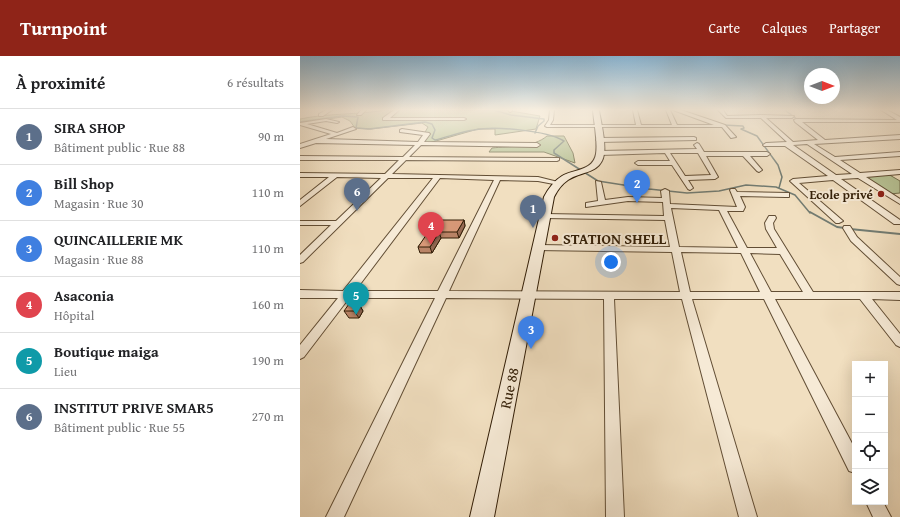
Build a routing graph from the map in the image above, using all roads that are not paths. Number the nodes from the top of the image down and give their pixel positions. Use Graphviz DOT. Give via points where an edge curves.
graph roads {
  1 [pos="327,132"];
  2 [pos="344,132"];
  3 [pos="406,132"];
  4 [pos="598,132"];
  5 [pos="689,132"];
  6 [pos="728,132"];
  7 [pos="777,132"];
  8 [pos="811,132"];
  9 [pos="336,134"];
  10 [pos="733,137"];
  11 [pos="900,137"];
  12 [pos="694,139"];
  13 [pos="599,140"];
  14 [pos="315,141"];
  15 [pos="824,142"];
  16 [pos="420,143"];
  17 [pos="809,143"];
  18 [pos="789,144"];
  19 [pos="301,145"];
  20 [pos="537,145"];
  21 [pos="766,145"];
  22 [pos="666,151"];
  23 [pos="702,152"];
  24 [pos="600,153"];
  25 [pos="745,154"];
  26 [pos="767,154"];
  27 [pos="900,154"];
  28 [pos="300,158"];
  29 [pos="403,159"];
  30 [pos="834,159"];
  31 [pos="638,163"];
  32 [pos="675,163"];
  33 [pos="543,168"];
  34 [pos="759,170"];
  35 [pos="900,172"];
  36 [pos="889,173"];
  37 [pos="300,175"];
  38 [pos="336,175"];
  39 [pos="860,175"];
  40 [pos="386,176"];
  41 [pos="438,176"];
  42 [pos="498,178"];
  43 [pos="684,178"];
  44 [pos="834,178"];
  45 [pos="565,179"];
  46 [pos="900,180"];
  47 [pos="598,182"];
  48 [pos="690,188"];
  49 [pos="786,195"];
  50 [pos="900,195"];
  51 [pos="890,196"];
  52 [pos="900,202"];
  53 [pos="602,203"];
  54 [pos="300,204"];
  55 [pos="666,204"];
  56 [pos="589,205"];
  57 [pos="722,208"];
  58 [pos="545,216"];
  59 [pos="772,218"];
  60 [pos="839,221"];
  61 [pos="900,222"];
  62 [pos="337,223"];
  63 [pos="300,224"];
  64 [pos="846,228"];
  65 [pos="539,248"];
  66 [pos="675,250"];
  67 [pos="744,251"];
  68 [pos="783,251"];
  69 [pos="300,260"];
  70 [pos="900,282"];
  71 [pos="300,294"];
  72 [pos="347,294"];
  73 [pos="442,294"];
  74 [pos="528,295"];
  75 [pos="609,295"];
  76 [pos="686,295"];
  77 [pos="767,296"];
  78 [pos="810,296"];
  79 [pos="863,296"];
  80 [pos="900,296"];
  81 [pos="900,342"];
  82 [pos="300,354"];
  83 [pos="852,459"];
  84 [pos="876,505"];
  85 [pos="336,517"];
  86 [pos="482,517"];
  87 [pos="615,517"];
  88 [pos="748,517"];
  89 [pos="882,517"];
  1 -- 9 [label="street"];
  2 -- 9 [label="street"];
  3 -- 16 [label="street" via="426,134"];
  4 -- 13 [label="main road"];
  5 -- 12 [label="street"];
  6 -- 10 [label="street"];
  7 -- 18 [label="street"];
  8 -- 15 [label="street"];
  9 -- 14 [label="street"];
  11 -- 15 [label="street"];
  12 -- 13 [label="street"];
  12 -- 23 [label="street"];
  13 -- 24 [label="main road"];
  14 -- 16 [label="street"];
  14 -- 19 [label="street"];
  15 -- 17 [label="street"];
  16 -- 20 [label="street"];
  16 -- 29 [label="street"];
  17 -- 18 [label="street"];
  17 -- 30 [label="street"];
  18 -- 21 [label="street"];
  18 -- 44 [label="street"];
  22 -- 23 [label="street"];
  22 -- 24 [label="street"];
  22 -- 32 [label="street"];
  23 -- 25 [label="street"];
  23 -- 43 [label="street" via="715,177"];
  24 -- 45 [label="main road" via="597,163 589,169"];
  25 -- 26 [label="street"];
  25 -- 34 [label="street"];
  27 -- 30 [label="street"];
  28 -- 29 [label="street"];
  29 -- 33 [label="street" via="554,159"];
  29 -- 40 [label="street"];
  30 -- 39 [label="street"];
  31 -- 32 [label="street"];
  32 -- 43 [label="street"];
  35 -- 36 [label="street"];
  36 -- 39 [label="street"];
  36 -- 46 [label="street"];
  37 -- 38 [label="street"];
  38 -- 40 [label="street"];
  38 -- 54 [label="street"];
  39 -- 44 [label="street"];
  39 -- 51 [label="street"];
  40 -- 41 [label="street"];
  40 -- 62 [label="street"];
  41 -- 42 [label="street"];
  41 -- 72 [label="street"];
  42 -- 45 [label="street"];
  42 -- 73 [label="street"];
  43 -- 48 [label="street"];
  44 -- 60 [label="street" via="793,180"];
  44 -- 61 [label="street"];
  45 -- 58 [label="main road, Rue 88" via="549,197"];
  47 -- 53 [label="street"];
  49 -- 57 [label="street" via="734,192 742,207"];
  50 -- 51 [label="street"];
  51 -- 52 [label="street"];
  53 -- 55 [label="street" via="636,198"];
  53 -- 56 [label="street"];
  55 -- 57 [label="street"];
  55 -- 58 [label="street"];
  55 -- 66 [label="street"];
  57 -- 67 [label="street"];
  58 -- 65 [label="main road, Rue 88"];
  59 -- 68 [label="street" via="770,228"];
  62 -- 63 [label="street"];
  62 -- 69 [label="street"];
  64 -- 70 [label="street" via="854,239"];
  65 -- 66 [label="street"];
  65 -- 74 [label="main road, Rue 88"];
  66 -- 67 [label="street"];
  66 -- 76 [label="street"];
  67 -- 68 [label="street"];
  67 -- 77 [label="street"];
  68 -- 78 [label="street"];
  71 -- 72 [label="street"];
  72 -- 73 [label="street"];
  72 -- 82 [label="street"];
  73 -- 74 [label="street"];
  73 -- 85 [label="street"];
  74 -- 75 [label="street"];
  74 -- 86 [label="main road, Rue 88"];
  75 -- 76 [label="street"];
  75 -- 87 [label="street"];
  76 -- 77 [label="street"];
  76 -- 88 [label="street"];
  77 -- 78 [label="street"];
  77 -- 83 [label="street"];
  78 -- 79 [label="street"];
  79 -- 80 [label="street"];
  79 -- 81 [label="street"];
  84 -- 89 [label="street"];
}
